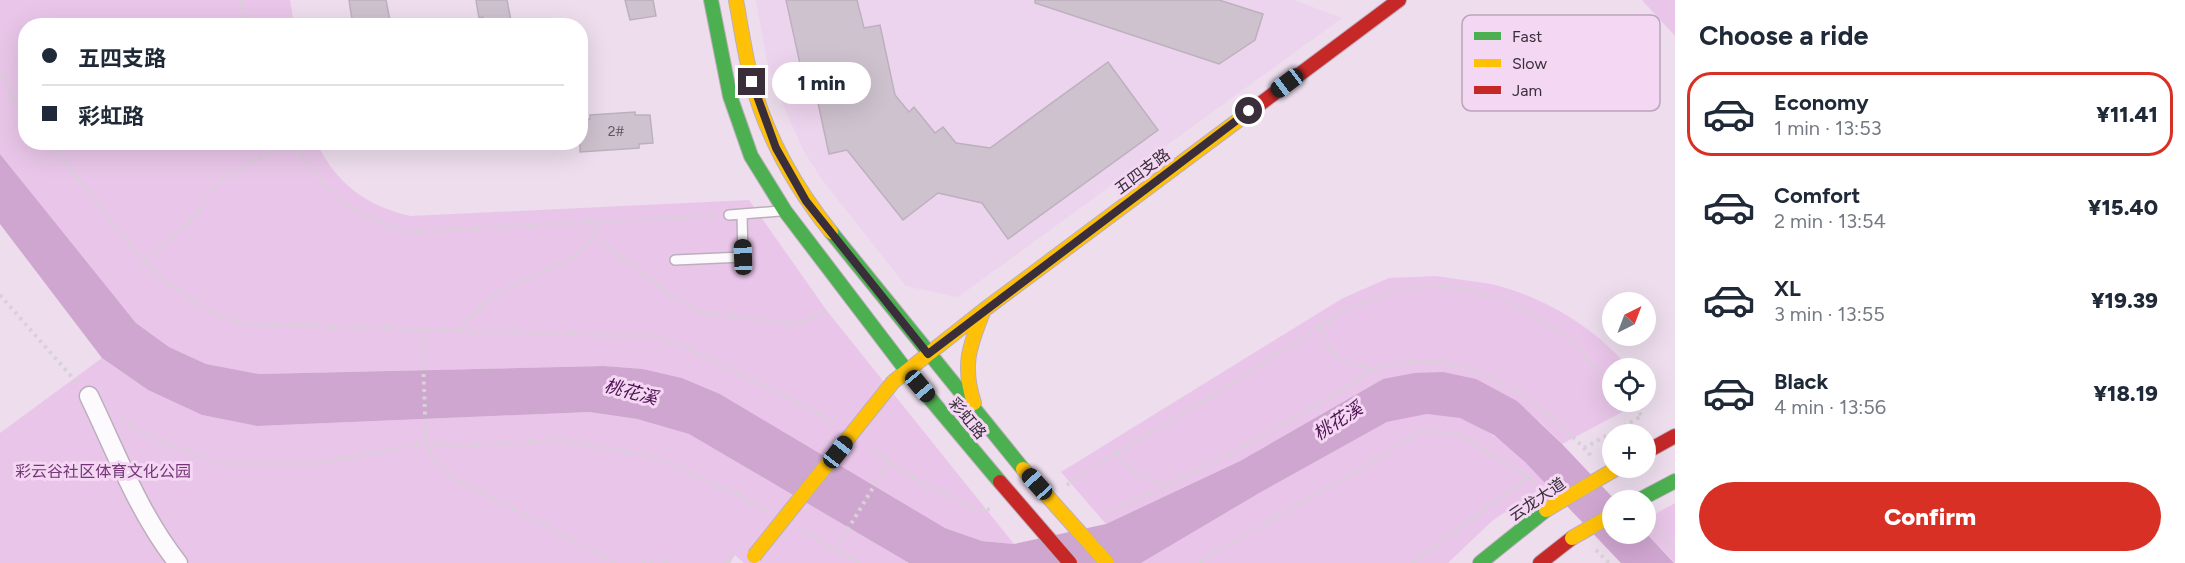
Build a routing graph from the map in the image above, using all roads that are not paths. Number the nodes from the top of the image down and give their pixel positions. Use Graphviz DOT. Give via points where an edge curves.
graph roads {
  1 [pos="711,0"];
  2 [pos="736,0"];
  3 [pos="1399,0"];
  4 [pos="784,211"];
  5 [pos="742,214"];
  6 [pos="729,215"];
  7 [pos="675,260"];
  8 [pos="984,310"];
  9 [pos="928,354"];
  10 [pos="906,370"];
  11 [pos="89,396"];
  12 [pos="978,414"];
  13 [pos="1675,436"];
  14 [pos="1656,446"];
  15 [pos="1602,477"];
  16 [pos="1675,481"];
  17 [pos="1656,491"];
  18 [pos="1602,521"];
  19 [pos="752,559"];
  20 [pos="178,563"];
  21 [pos="1070,563"];
  22 [pos="1107,563"];
  23 [pos="1480,563"];
  24 [pos="1540,563"];
  1 -- 4 [label="main road, 彩虹路" via="730,96 751,156"];
  2 -- 9 [label="main road, 彩虹路" via="752,82 776,148 806,201"];
  3 -- 8 [label="main road, 五四支路"];
  4 -- 5 [label="lane"];
  4 -- 10 [label="main road, 彩虹路"];
  5 -- 6 [label="lane"];
  5 -- 7 [label="lane" via="743,257"];
  8 -- 9 [label="main road, 五四支路"];
  8 -- 12 [label="main road" via="965,367 967,387"];
  9 -- 10 [label="main road, 五四支路"];
  9 -- 12 [label="main road, 彩虹路"];
  10 -- 19 [label="main road, 五四支路, bridge"];
  10 -- 21 [label="main road, 彩虹路, bridge"];
  11 -- 20 [label="street" via="138,499"];
  12 -- 22 [label="main road, 彩虹路, bridge"];
  13 -- 14 [label="main road"];
  15 -- 23 [label="main road, 云龙大道, bridge" via="1546,510"];
  16 -- 17 [label="main road"];
  18 -- 24 [label="main road, bridge"];
}
